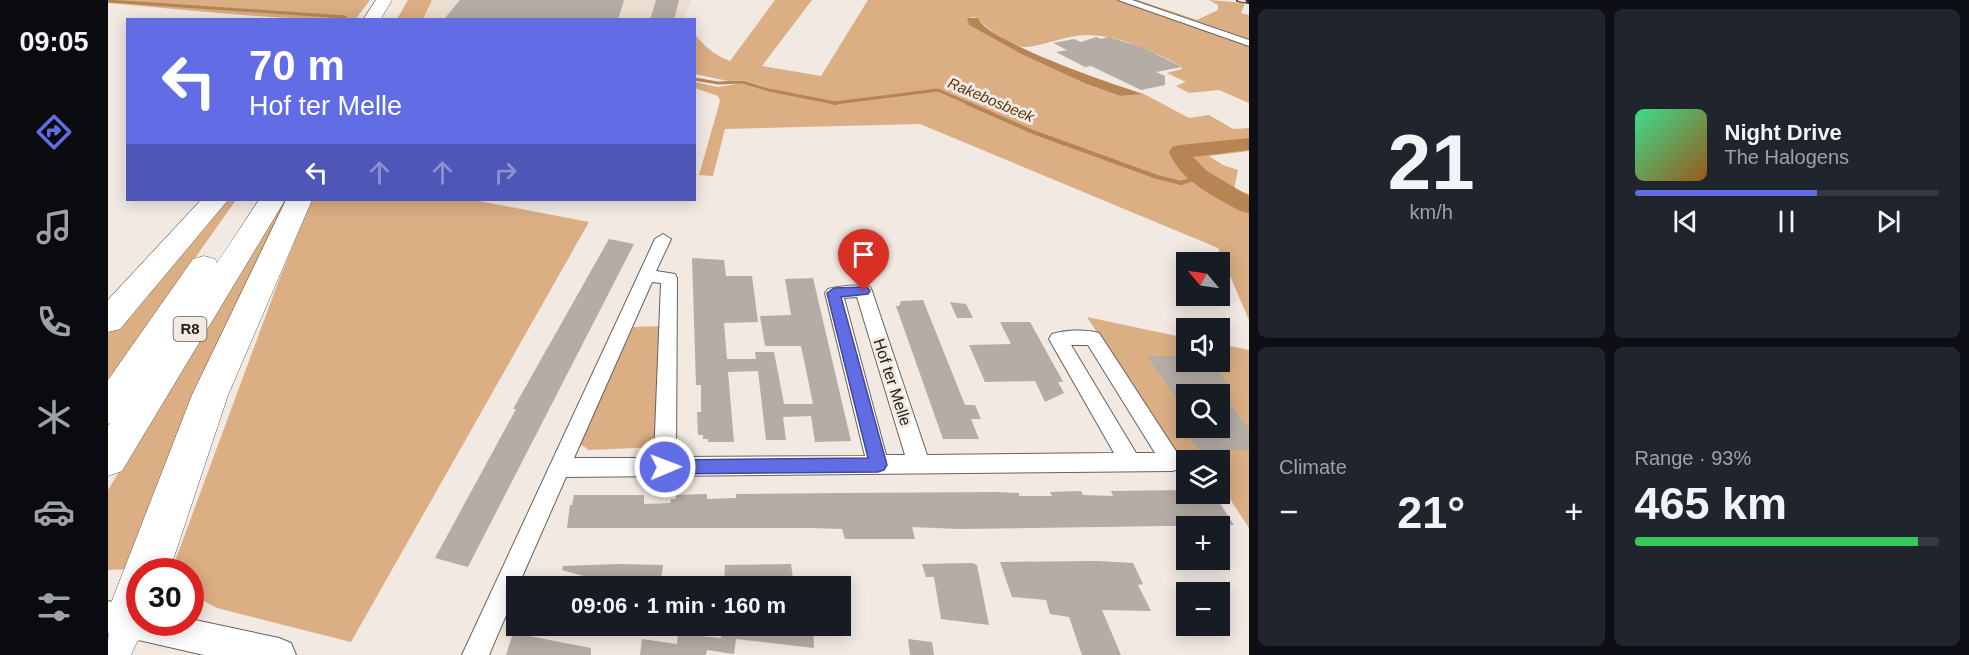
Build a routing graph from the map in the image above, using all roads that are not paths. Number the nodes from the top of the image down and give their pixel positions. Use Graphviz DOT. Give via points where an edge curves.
graph roads {
  1 [pos="384,0"];
  2 [pos="398,0"];
  3 [pos="1123,0"];
  4 [pos="372,18"];
  5 [pos="387,18"];
  6 [pos="1249,43"];
  7 [pos="214,201"];
  8 [pos="248,201"];
  9 [pos="271,201"];
  10 [pos="299,201"];
  11 [pos="663,239"];
  12 [pos="647,276"];
  13 [pos="108,321"];
  14 [pos="108,409"];
  15 [pos="108,459"];
  16 [pos="1130,462"];
  17 [pos="919,464"];
  18 [pos="878,465"];
  19 [pos="665,467"];
  20 [pos="559,468"];
  21 [pos="151,558"];
  22 [pos="122,621"];
  23 [pos="279,655"];
  24 [pos="475,655"];
  1 -- 4 [label="highway"];
  2 -- 5 [label="highway"];
  3 -- 6 [label="street"];
  7 -- 13 [label="highway"];
  8 -- 14 [label="highway, R8"];
  9 -- 15 [label="highway, R8"];
  10 -- 21 [label="highway" via="210,395"];
  11 -- 12 [label="street"];
  12 -- 19 [label="street" via="669,278"];
  12 -- 20 [label="street"];
  16 -- 16 [label="street" via="1076,370 1058,339 1093,338 1172,462"];
  16 -- 17 [label="street"];
  17 -- 18 [label="street"];
  17 -- 18 [label="street, Hof ter Melle" via="864,291 834,293"];
  18 -- 19 [label="street"];
  19 -- 20 [label="street"];
  20 -- 24 [label="street"];
  22 -- 23 [label="street"];
}
